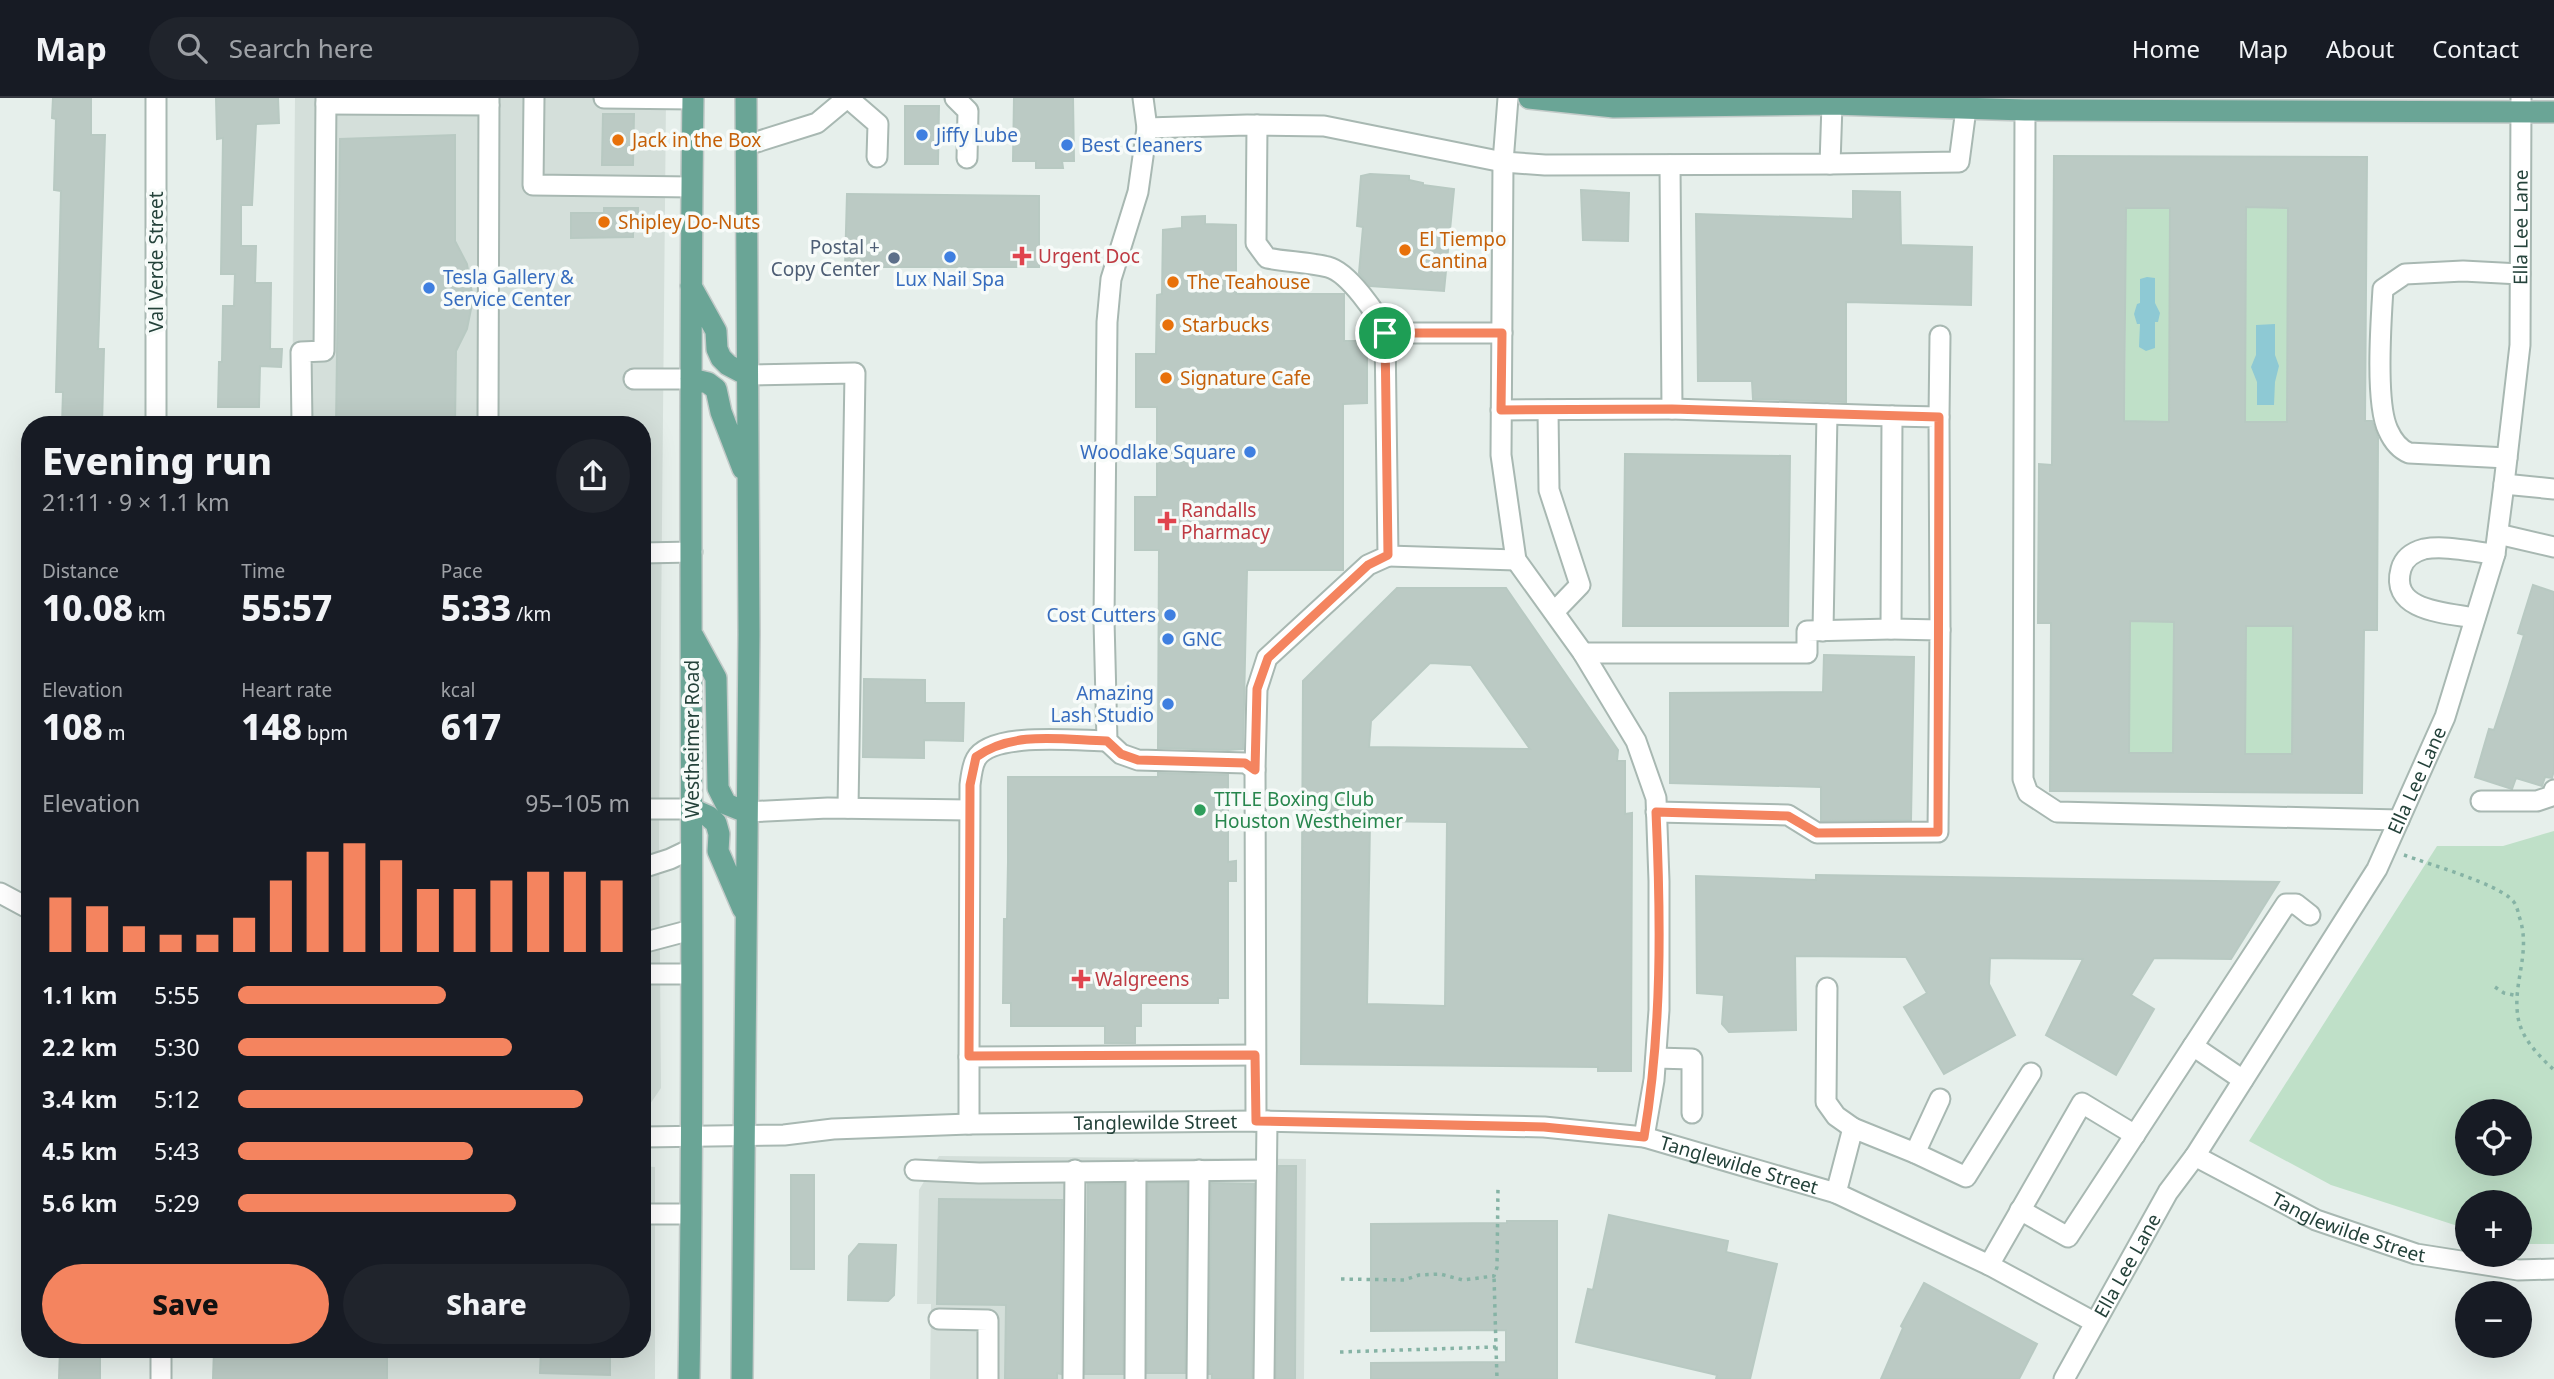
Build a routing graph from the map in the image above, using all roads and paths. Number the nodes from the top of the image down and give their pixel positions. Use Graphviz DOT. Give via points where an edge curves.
graph roads {
  1 [pos="156,98"];
  2 [pos="534,98"];
  3 [pos="604,98"];
  4 [pos="693,98"];
  5 [pos="746,98"];
  6 [pos="847,98"];
  7 [pos="955,98"];
  8 [pos="1143,98"];
  9 [pos="1508,98"];
  10 [pos="1529,98"];
  11 [pos="326,101"];
  12 [pos="489,102"];
  13 [pos="1832,104"];
  14 [pos="2184,105"];
  15 [pos="2521,105"];
  16 [pos="1966,109"];
  17 [pos="2025,110"];
  18 [pos="2554,112"];
  19 [pos="1257,125"];
  20 [pos="1146,128"];
  21 [pos="747,145"];
  22 [pos="877,157"];
  23 [pos="967,158"];
  24 [pos="1503,162"];
  25 [pos="1830,164"];
  26 [pos="1670,165"];
  27 [pos="692,187"];
  28 [pos="2521,274"];
  29 [pos="690,285"];
  30 [pos="1385,333"];
  31 [pos="1502,333"];
  32 [pos="1940,336"];
  33 [pos="747,375"];
  34 [pos="634,379"];
  35 [pos="691,379"];
  36 [pos="1672,409"];
  37 [pos="1501,410"];
  38 [pos="1548,410"];
  39 [pos="1827,414"];
  40 [pos="156,416"];
  41 [pos="302,416"];
  42 [pos="488,416"];
  43 [pos="1892,416"];
  44 [pos="1939,417"];
  45 [pos="2507,458"];
  46 [pos="748,480"];
  47 [pos="2504,484"];
  48 [pos="2554,489"];
  49 [pos="2497,544"];
  50 [pos="2554,548"];
  51 [pos="692,552"];
  52 [pos="651,553"];
  53 [pos="1388,555"];
  54 [pos="1516,560"];
  55 [pos="1554,612"];
  56 [pos="2475,618"];
  57 [pos="1891,629"];
  58 [pos="1940,630"];
  59 [pos="1823,631"];
  60 [pos="692,634"];
  61 [pos="1583,653"];
  62 [pos="1107,741"];
  63 [pos="1255,770"];
  64 [pos="2554,790"];
  65 [pos="2482,801"];
  66 [pos="848,808"];
  67 [pos="651,809"];
  68 [pos="692,809"];
  69 [pos="969,810"];
  70 [pos="746,812"];
  71 [pos="1656,812"];
  72 [pos="2399,820"];
  73 [pos="691,849"];
  74 [pos="2386,849"];
  75 [pos="651,865"];
  76 [pos="0,893"];
  77 [pos="21,904"];
  78 [pos="2310,915"];
  79 [pos="746,917"];
  80 [pos="691,930"];
  81 [pos="651,941"];
  82 [pos="651,974"];
  83 [pos="691,974"];
  84 [pos="2495,987"];
  85 [pos="1827,988"];
  86 [pos="2518,996"];
  87 [pos="2193,1046"];
  88 [pos="1255,1055"];
  89 [pos="969,1056"];
  90 [pos="1656,1058"];
  91 [pos="2554,1070"];
  92 [pos="2031,1073"];
  93 [pos="2243,1080"];
  94 [pos="1940,1100"];
  95 [pos="1692,1113"];
  96 [pos="1261,1121"];
  97 [pos="969,1124"];
  98 [pos="1853,1128"];
  99 [pos="744,1135"];
  100 [pos="2134,1135"];
  101 [pos="691,1137"];
  102 [pos="1644,1137"];
  103 [pos="651,1138"];
  104 [pos="1915,1153"];
  105 [pos="2195,1156"];
  106 [pos="915,1170"];
  107 [pos="1199,1170"];
  108 [pos="1266,1170"];
  109 [pos="1075,1171"];
  110 [pos="1136,1171"];
  111 [pos="1498,1187"];
  112 [pos="1836,1193"];
  113 [pos="2020,1210"];
  114 [pos="651,1214"];
  115 [pos="691,1214"];
  116 [pos="1989,1265"];
  117 [pos="2554,1269"];
  118 [pos="1494,1276"];
  119 [pos="1341,1279"];
  120 [pos="939,1319"];
  121 [pos="2094,1322"];
  122 [pos="1496,1347"];
  123 [pos="1340,1352"];
  124 [pos="161,1358"];
  125 [pos="161,1379"];
  126 [pos="689,1379"];
  127 [pos="742,1379"];
  128 [pos="988,1379"];
  129 [pos="1073,1379"];
  130 [pos="1135,1379"];
  131 [pos="1197,1379"];
  132 [pos="1264,1379"];
  133 [pos="1497,1379"];
  134 [pos="2064,1379"];
  1 -- 40 [label="street, Val Verde Street"];
  2 -- 27 [label="street" via="533,185"];
  3 -- 4 [label="street"];
  4 -- 27 [label="main road, Westheimer Road"];
  5 -- 21 [label="main road"];
  6 -- 21 [label="street" via="817,123"];
  6 -- 22 [label="street" via="878,124"];
  7 -- 23 [label="street" via="968,111"];
  8 -- 20 [label="street"];
  9 -- 24 [label="street"];
  10 -- 13 [label="main road" via="1614,107"];
  11 -- 12 [label="street"];
  11 -- 41 [label="street" via="324,351 301,352"];
  12 -- 42 [label="street"];
  13 -- 16 [label="main road"];
  13 -- 25 [label="street"];
  14 -- 15 [label="main road"];
  14 -- 17 [label="main road"];
  15 -- 18 [label="main road"];
  15 -- 28 [label="street, Ella Lee Lane"];
  16 -- 17 [label="main road"];
  16 -- 25 [label="street" via="1959,162"];
  17 -- 72 [label="street" via="2023,779 2028,793 2057,812"];
  19 -- 20 [label="street"];
  19 -- 24 [label="street" via="1324,127"];
  19 -- 30 [label="street" via="1256,243 1267,258 1340,272"];
  20 -- 62 [label="street" via="1138,192 1111,279 1107,323"];
  21 -- 33 [label="main road"];
  24 -- 26 [label="street"];
  24 -- 31 [label="street"];
  25 -- 26 [label="street"];
  26 -- 36 [label="street"];
  27 -- 29 [label="main road, Westheimer Road"];
  28 -- 45 [label="street, Ella Lee Lane" via="2520,345"];
  28 -- 45 [label="street" via="2405,274 2383,289 2382,404 2387,429 2401,450"];
  29 -- 33 [label="main road" via="716,331 721,358"];
  29 -- 35 [label="main road, Westheimer Road"];
  30 -- 31 [label="street"];
  30 -- 53 [label="street"];
  31 -- 37 [label="street"];
  32 -- 44 [label="street"];
  33 -- 46 [label="main road"];
  33 -- 66 [label="street" via="856,373"];
  34 -- 35 [label="street"];
  35 -- 46 [label="main road" via="716,389"];
  35 -- 51 [label="main road, Westheimer Road"];
  36 -- 38 [label="street"];
  36 -- 39 [label="street"];
  37 -- 38 [label="street"];
  37 -- 54 [label="street" via="1501,455"];
  38 -- 55 [label="street" via="1549,490 1580,584"];
  39 -- 43 [label="street"];
  39 -- 59 [label="street"];
  43 -- 44 [label="street"];
  43 -- 57 [label="street"];
  44 -- 58 [label="street"];
  45 -- 47 [label="street, Ella Lee Lane"];
  46 -- 70 [label="main road"];
  47 -- 48 [label="street"];
  47 -- 49 [label="street, Ella Lee Lane"];
  49 -- 50 [label="street"];
  49 -- 56 [label="street, Ella Lee Lane"];
  49 -- 56 [label="street" via="2422,550 2404,561 2400,571 2399,582 2410,602"];
  51 -- 52 [label="street"];
  51 -- 60 [label="main road, Westheimer Road"];
  53 -- 54 [label="street"];
  53 -- 63 [label="street" via="1368,565 1268,658 1257,689"];
  54 -- 55 [label="street"];
  55 -- 61 [label="street"];
  56 -- 72 [label="street, Ella Lee Lane" via="2445,717"];
  57 -- 58 [label="street"];
  57 -- 59 [label="street"];
  58 -- 71 [label="street" via="1938,832 1817,833 1788,816"];
  59 -- 61 [label="street" via="1807,631 1807,653"];
  60 -- 68 [label="main road, Westheimer Road"];
  60 -- 70 [label="main road" via="716,678 718,788 726,804"];
  61 -- 71 [label="street" via="1636,741 1656,798"];
  62 -- 63 [label="street" via="1121,754 1138,760 1245,763"];
  62 -- 69 [label="street" via="1014,740 991,746 976,757"];
  63 -- 88 [label="street"];
  64 -- 65 [label="street" via="2552,796 2537,801"];
  66 -- 69 [label="street"];
  66 -- 70 [label="street"];
  67 -- 68 [label="street"];
  68 -- 73 [label="main road, Westheimer Road"];
  68 -- 79 [label="main road" via="716,823 718,851"];
  69 -- 89 [label="street"];
  70 -- 79 [label="main road"];
  71 -- 90 [label="street"];
  72 -- 74 [label="street, Ella Lee Lane"];
  73 -- 75 [label="street"];
  73 -- 80 [label="main road, Westheimer Road"];
  74 -- 86 [label="path" via="2498,889 2514,901 2522,924 2524,958"];
  74 -- 93 [label="street, Ella Lee Lane"];
  76 -- 77 [label="street"];
  78 -- 87 [label="street" via="2296,904 2286,904"];
  79 -- 99 [label="main road"];
  80 -- 81 [label="street"];
  80 -- 83 [label="main road, Westheimer Road"];
  82 -- 83 [label="street"];
  83 -- 101 [label="main road, Westheimer Road"];
  84 -- 86 [label="path"];
  85 -- 98 [label="street" via="1826,1102"];
  86 -- 91 [label="path" via="2524,1034"];
  87 -- 93 [label="street"];
  87 -- 100 [label="street"];
  88 -- 89 [label="street"];
  88 -- 96 [label="street"];
  89 -- 97 [label="street"];
  90 -- 95 [label="street" via="1692,1059"];
  90 -- 102 [label="street"];
  92 -- 104 [label="street" via="1966,1177"];
  93 -- 105 [label="street, Ella Lee Lane"];
  94 -- 104 [label="street"];
  96 -- 97 [label="street, Tanglewilde Street"];
  96 -- 102 [label="street, Tanglewilde Street" via="1544,1127"];
  96 -- 108 [label="street"];
  97 -- 99 [label="street, Tanglewilde Street"];
  98 -- 104 [label="street"];
  98 -- 112 [label="street"];
  99 -- 101 [label="street, Tanglewilde Street"];
  99 -- 127 [label="main road"];
  100 -- 113 [label="street" via="2068,1237"];
  100 -- 113 [label="street" via="2082,1103"];
  101 -- 103 [label="street, Tanglewilde Street"];
  101 -- 115 [label="main road, Westheimer Road"];
  102 -- 112 [label="street, Tanglewilde Street"];
  105 -- 117 [label="street, Tanglewilde Street" via="2316,1220 2416,1254 2518,1270"];
  105 -- 121 [label="street, Ella Lee Lane" via="2168,1192"];
  106 -- 109 [label="street"];
  107 -- 108 [label="street"];
  107 -- 110 [label="street"];
  107 -- 131 [label="street"];
  108 -- 132 [label="street"];
  109 -- 110 [label="street"];
  109 -- 129 [label="street"];
  110 -- 130 [label="street"];
  111 -- 118 [label="path"];
  112 -- 116 [label="street, Tanglewilde Street"];
  113 -- 116 [label="street"];
  114 -- 115 [label="street"];
  115 -- 126 [label="main road, Westheimer Road"];
  116 -- 121 [label="street, Tanglewilde Street"];
  118 -- 119 [label="path"];
  118 -- 122 [label="path"];
  120 -- 128 [label="street" via="988,1320"];
  121 -- 134 [label="street, Ella Lee Lane"];
  122 -- 123 [label="path"];
  122 -- 133 [label="path"];
  124 -- 125 [label="street"];
}
